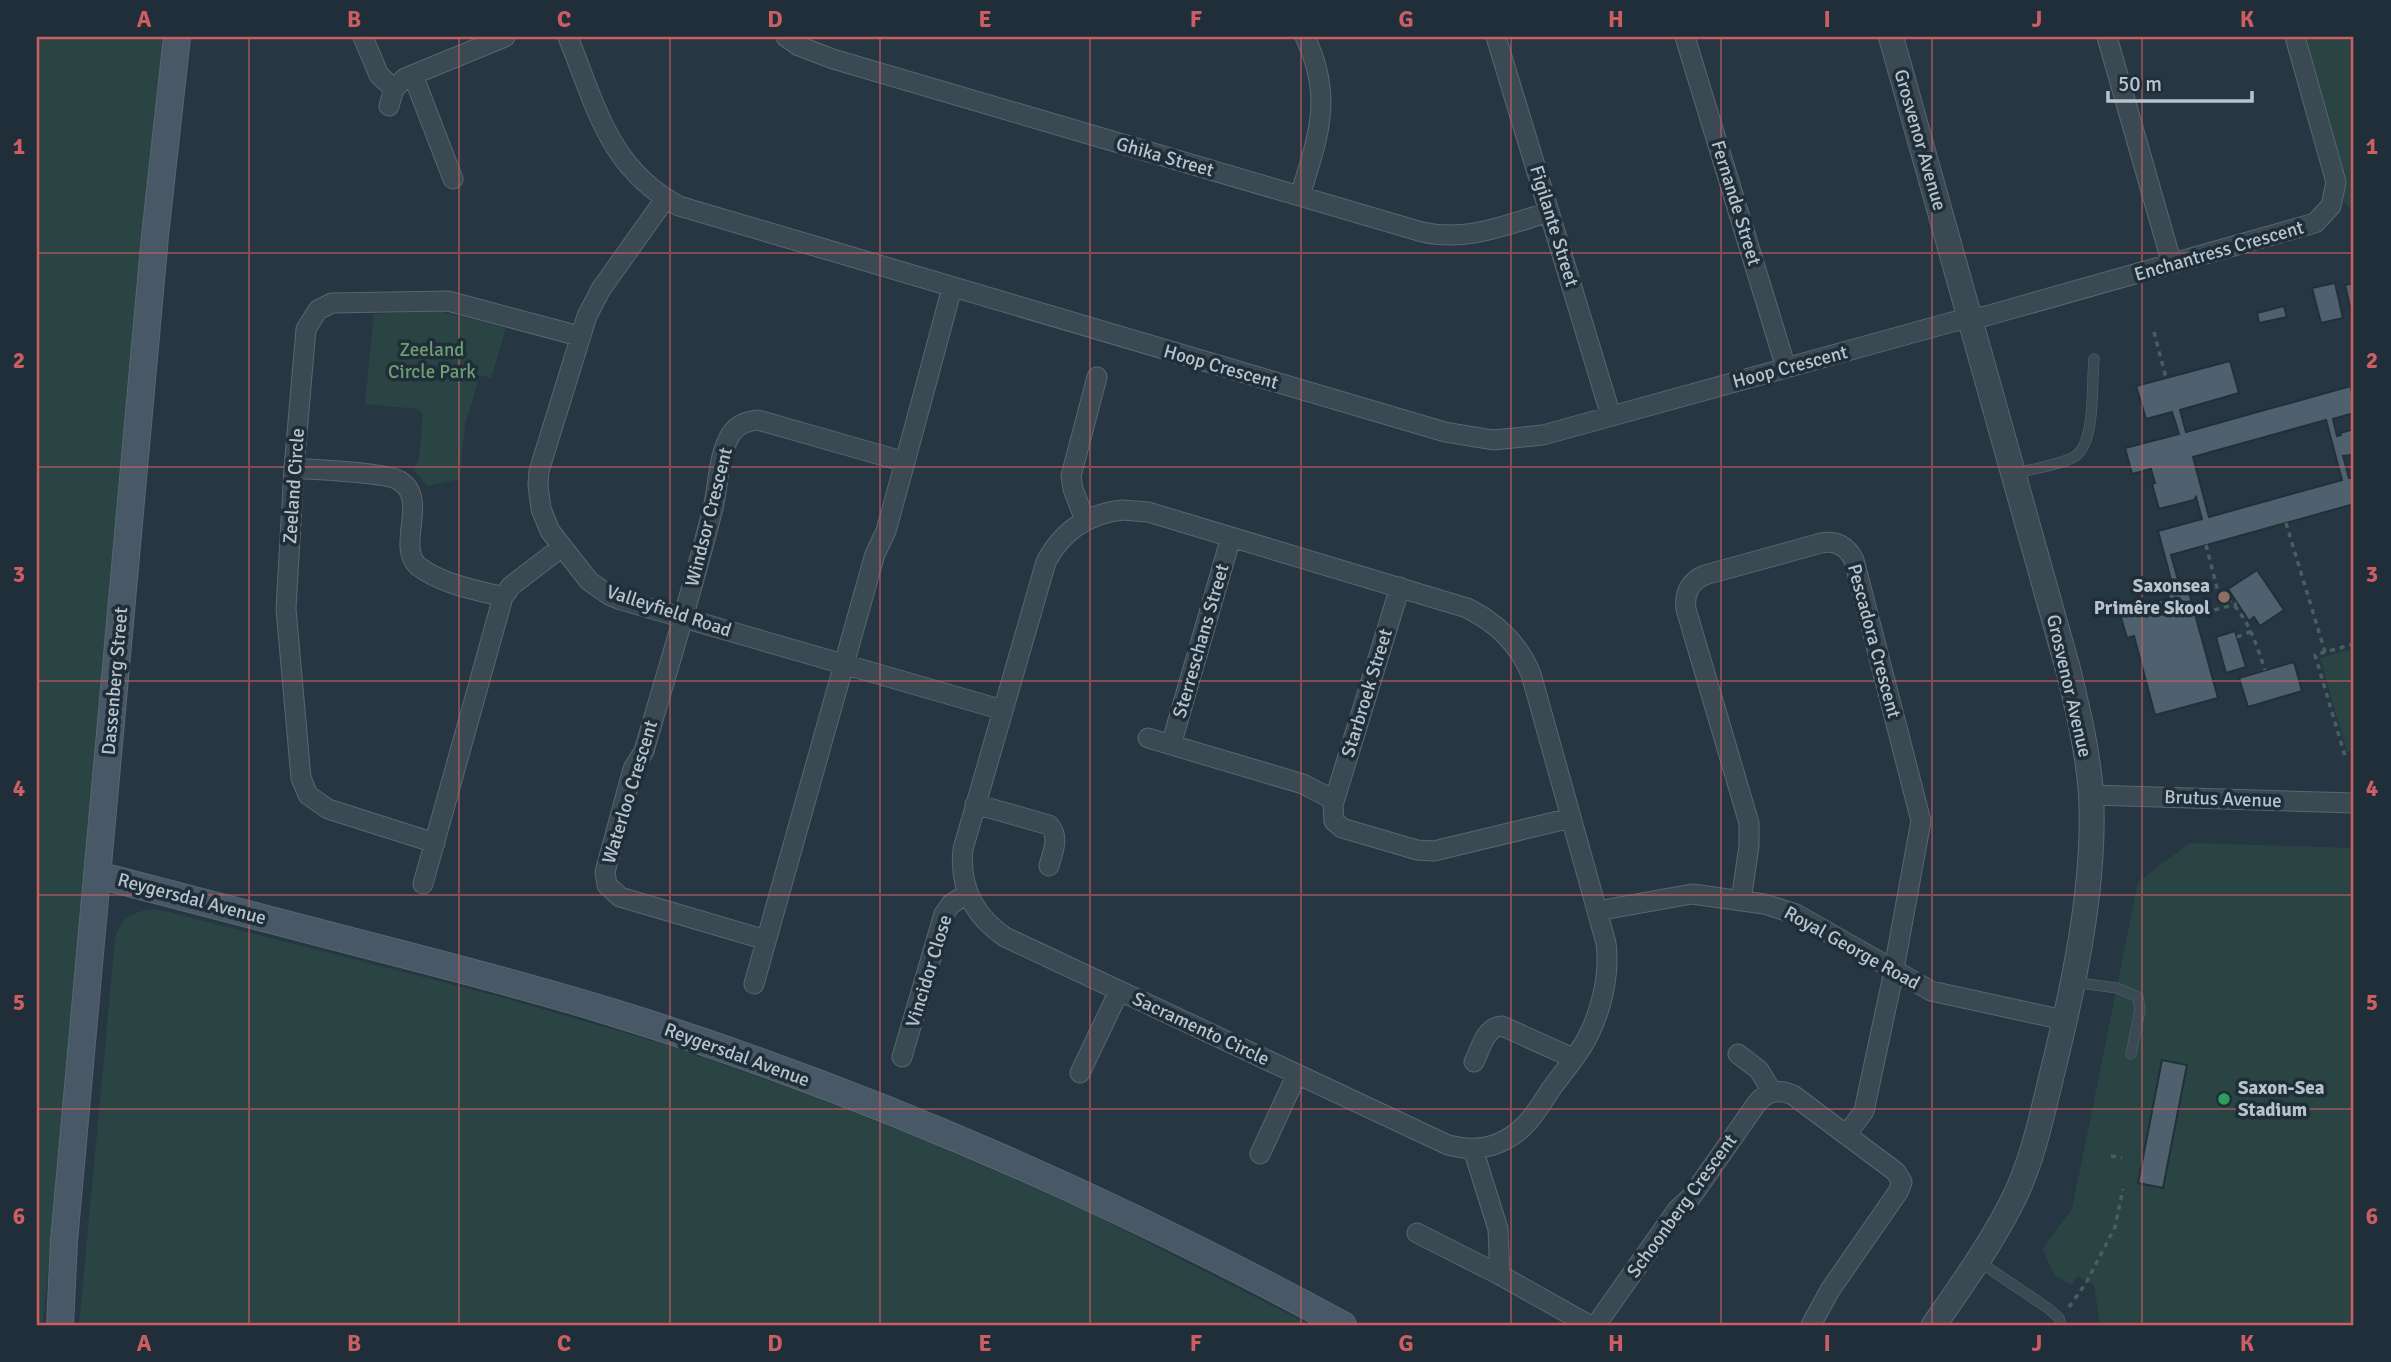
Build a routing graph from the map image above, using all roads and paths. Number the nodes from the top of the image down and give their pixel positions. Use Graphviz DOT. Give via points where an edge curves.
graph roads {
  1 [pos="177,37"];
  2 [pos="363,37"];
  3 [pos="505,37"];
  4 [pos="568,37"];
  5 [pos="786,37"];
  6 [pos="1305,37"];
  7 [pos="1496,37"];
  8 [pos="1685,37"];
  9 [pos="1891,37"];
  10 [pos="2107,37"];
  11 [pos="2295,37"];
  12 [pos="413,75"];
  13 [pos="453,179"];
  14 [pos="1300,196"];
  15 [pos="666,199"];
  16 [pos="1549,212"];
  17 [pos="2172,264"];
  18 [pos="952,288"];
  19 [pos="1970,319"];
  20 [pos="2154,332"];
  21 [pos="579,336"];
  22 [pos="2094,359"];
  23 [pos="1786,368"];
  24 [pos="1097,377"];
  25 [pos="2166,378"];
  26 [pos="1611,416"];
  27 [pos="905,462"];
  28 [pos="294,468"];
  29 [pos="2013,474"];
  30 [pos="1085,520"];
  31 [pos="2286,523"];
  32 [pos="1231,537"];
  33 [pos="2206,545"];
  34 [pos="562,547"];
  35 [pos="1400,587"];
  36 [pos="503,597"];
  37 [pos="2236,604"];
  38 [pos="2195,615"];
  39 [pos="682,617"];
  40 [pos="2252,631"];
  41 [pos="2237,637"];
  42 [pos="2354,644"];
  43 [pos="2325,652"];
  44 [pos="843,664"];
  45 [pos="2265,670"];
  46 [pos="1003,710"];
  47 [pos="1148,738"];
  48 [pos="1171,745"];
  49 [pos="2345,755"];
  50 [pos="2091,795"];
  51 [pos="1334,800"];
  52 [pos="2354,803"];
  53 [pos="975,804"];
  54 [pos="1571,818"];
  55 [pos="435,843"];
  56 [pos="1049,866"];
  57 [pos="98,875"];
  58 [pos="423,884"];
  59 [pos="967,894"];
  60 [pos="1741,901"];
  61 [pos="1597,911"];
  62 [pos="766,940"];
  63 [pos="1893,970"];
  64 [pos="2071,982"];
  65 [pos="754,984"];
  66 [pos="1119,991"];
  67 [pos="2064,1020"];
  68 [pos="1738,1054"];
  69 [pos="2131,1054"];
  70 [pos="902,1057"];
  71 [pos="1573,1058"];
  72 [pos="1474,1062"];
  73 [pos="1080,1073"];
  74 [pos="1297,1074"];
  75 [pos="1772,1092"];
  76 [pos="1846,1135"];
  77 [pos="1473,1149"];
  78 [pos="1260,1154"];
  79 [pos="2111,1156"];
  80 [pos="2122,1158"];
  81 [pos="2123,1189"];
  82 [pos="1417,1234"];
  83 [pos="1978,1261"];
  84 [pos="1500,1275"];
  85 [pos="2060,1322"];
  86 [pos="60,1325"];
  87 [pos="1343,1325"];
  88 [pos="1589,1325"];
  89 [pos="1596,1325"];
  90 [pos="1811,1325"];
  91 [pos="1934,1325"];
  1 -- 57 [label="main road, Dassenberg Street"];
  2 -- 12 [label="street" via="391,98 399,83"];
  3 -- 12 [label="street"];
  4 -- 15 [label="street, Hoop Crescent" via="615,147 638,178"];
  5 -- 14 [label="street, Ghika Street" via="833,59"];
  6 -- 14 [label="street" via="1320,82 1322,113"];
  7 -- 16 [label="street, Figilante Street"];
  8 -- 23 [label="street, Fernande Street"];
  9 -- 19 [label="street, Grosvenor Avenue"];
  10 -- 17 [label="street"];
  11 -- 17 [label="street, Enchantress Crescent" via="2335,173 2332,206 2308,227"];
  12 -- 13 [label="street"];
  14 -- 16 [label="street, Ghika Street" via="1445,236 1476,234"];
  15 -- 18 [label="street, Hoop Crescent" via="699,214"];
  15 -- 21 [label="street, Valleyfield Road" via="601,289"];
  16 -- 26 [label="street, Figilante Street"];
  17 -- 19 [label="street, Enchantress Crescent"];
  18 -- 26 [label="street, Hoop Crescent" via="1461,436 1526,439"];
  18 -- 27 [label="street"];
  19 -- 23 [label="street, Hoop Crescent"];
  19 -- 29 [label="street, Grosvenor Avenue"];
  20 -- 25 [label="path"];
  21 -- 28 [label="street, Zeeland Circle" via="448,301 340,301 324,306 306,329"];
  21 -- 34 [label="street, Valleyfield Road" via="538,485 544,520"];
  22 -- 29 [label="lane" via="2086,445 2072,458"];
  23 -- 26 [label="street, Hoop Crescent"];
  24 -- 30 [label="street" via="1071,476"];
  27 -- 39 [label="street, Windsor Crescent" via="758,420 737,426 716,481 713,508"];
  27 -- 44 [label="street"];
  28 -- 36 [label="street" via="400,480 412,500 410,550 414,561 445,581"];
  28 -- 55 [label="street, Zeeland Circle" via="286,609 301,778 309,795 328,809"];
  29 -- 50 [label="street, Grosvenor Avenue" via="2075,698"];
  30 -- 32 [label="street, Sacramento Circle" via="1109,511 1135,510"];
  30 -- 46 [label="street, Sacramento Circle" via="1062,538 1046,562"];
  31 -- 43 [label="path"];
  32 -- 35 [label="street, Sacramento Circle"];
  32 -- 48 [label="street, Sterreschans Street"];
  33 -- 37 [label="path" via="2218,592"];
  34 -- 36 [label="street"];
  34 -- 39 [label="street, Valleyfield Road" via="589,581 609,595"];
  35 -- 51 [label="street, Starbroek Street"];
  35 -- 54 [label="street, Sacramento Circle" via="1482,615 1517,647 1531,674"];
  36 -- 55 [label="street"];
  37 -- 38 [label="path"];
  37 -- 40 [label="path"];
  39 -- 44 [label="street, Valleyfield Road"];
  39 -- 62 [label="street, Waterloo Crescent" via="644,751 634,769 606,879 620,897"];
  40 -- 41 [label="path"];
  40 -- 45 [label="path"];
  42 -- 43 [label="path"];
  43 -- 49 [label="path" via="2315,655"];
  44 -- 46 [label="street, Valleyfield Road"];
  44 -- 62 [label="street"];
  46 -- 53 [label="street, Sacramento Circle"];
  47 -- 48 [label="street, Sterreschans Street"];
  48 -- 51 [label="street, Sterreschans Street" via="1303,783"];
  50 -- 52 [label="street, Brutus Avenue"];
  50 -- 64 [label="street, Grosvenor Avenue" via="2089,876"];
  51 -- 54 [label="street" via="1332,816 1342,828 1425,851"];
  53 -- 56 [label="street" via="1049,825 1056,841"];
  53 -- 59 [label="street, Sacramento Circle" via="962,857"];
  54 -- 61 [label="street, Sacramento Circle"];
  55 -- 58 [label="street"];
  57 -- 86 [label="main road, Dassenberg Street"];
  57 -- 87 [label="main road, Reygersdal Avenue" via="620,1014 757,1061 1047,1179"];
  59 -- 66 [label="street, Sacramento Circle" via="982,919 1005,937"];
  59 -- 70 [label="street, Vincidor Close" via="944,914"];
  60 -- 61 [label="street, Royal George Road" via="1692,894"];
  60 -- 63 [label="street, Royal George Road" via="1797,914"];
  60 -- 63 [label="street, Pescadora Crescent" via="1749,823 1686,609 1686,594 1693,582 1705,575 1835,542 1847,549 1853,560 1920,813"];
  61 -- 71 [label="street, Sacramento Circle" via="1606,943 1606,975 1588,1037"];
  62 -- 65 [label="street"];
  63 -- 67 [label="street, Royal George Road" via="1941,995"];
  63 -- 76 [label="street" via="1864,1111"];
  64 -- 67 [label="street, Grosvenor Avenue"];
  64 -- 69 [label="lane" via="2117,988 2137,997 2140,1010"];
  66 -- 73 [label="street"];
  66 -- 74 [label="street, Sacramento Circle"];
  67 -- 83 [label="street, Grosvenor Avenue" via="2028,1163"];
  68 -- 75 [label="street" via="1759,1070"];
  71 -- 72 [label="street" via="1497,1026 1488,1032"];
  71 -- 77 [label="street, Sacramento Circle" via="1525,1126 1505,1140"];
  74 -- 77 [label="street, Sacramento Circle" via="1448,1145"];
  74 -- 78 [label="street"];
  75 -- 76 [label="street" via="1793,1095"];
  75 -- 89 [label="street, Schoonberg Crescent" via="1756,1103"];
  76 -- 90 [label="street" via="1896,1172 1901,1188"];
  77 -- 84 [label="street" via="1498,1229"];
  79 -- 80 [label="path"];
  81 -- 85 [label="path" via="2115,1227"];
  82 -- 84 [label="street"];
  83 -- 85 [label="lane"];
  83 -- 91 [label="street, Grosvenor Avenue"];
  84 -- 88 [label="street"];
}
